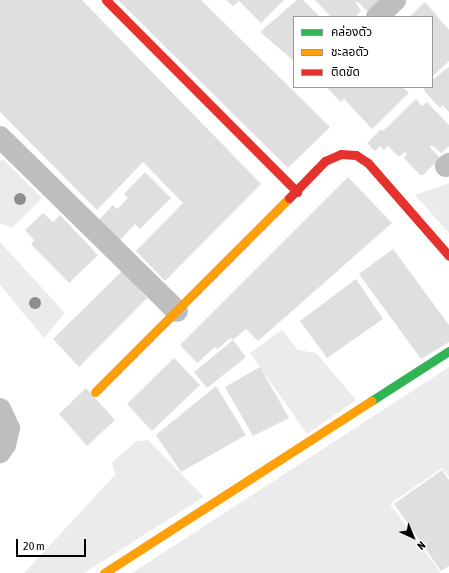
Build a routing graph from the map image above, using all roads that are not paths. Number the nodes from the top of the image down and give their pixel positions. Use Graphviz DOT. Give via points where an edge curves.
graph roads {
  1 [pos="106,0"];
  2 [pos="395,0"];
  3 [pos="378,16"];
  4 [pos="0,137"];
  5 [pos="297,192"];
  6 [pos="449,256"];
  7 [pos="177,311"];
  8 [pos="449,351"];
  9 [pos="95,392"];
  10 [pos="4,418"];
  11 [pos="0,452"];
  12 [pos="104,573"];
  1 -- 5 [label="street"];
  2 -- 3 [label="street"];
  4 -- 7 [label="street"];
  5 -- 6 [label="street" via="325,161 341,154 356,155 368,163"];
  5 -- 7 [label="street"];
  7 -- 9 [label="street"];
  8 -- 12 [label="street"];
  10 -- 11 [label="street" via="5,445"];
}
